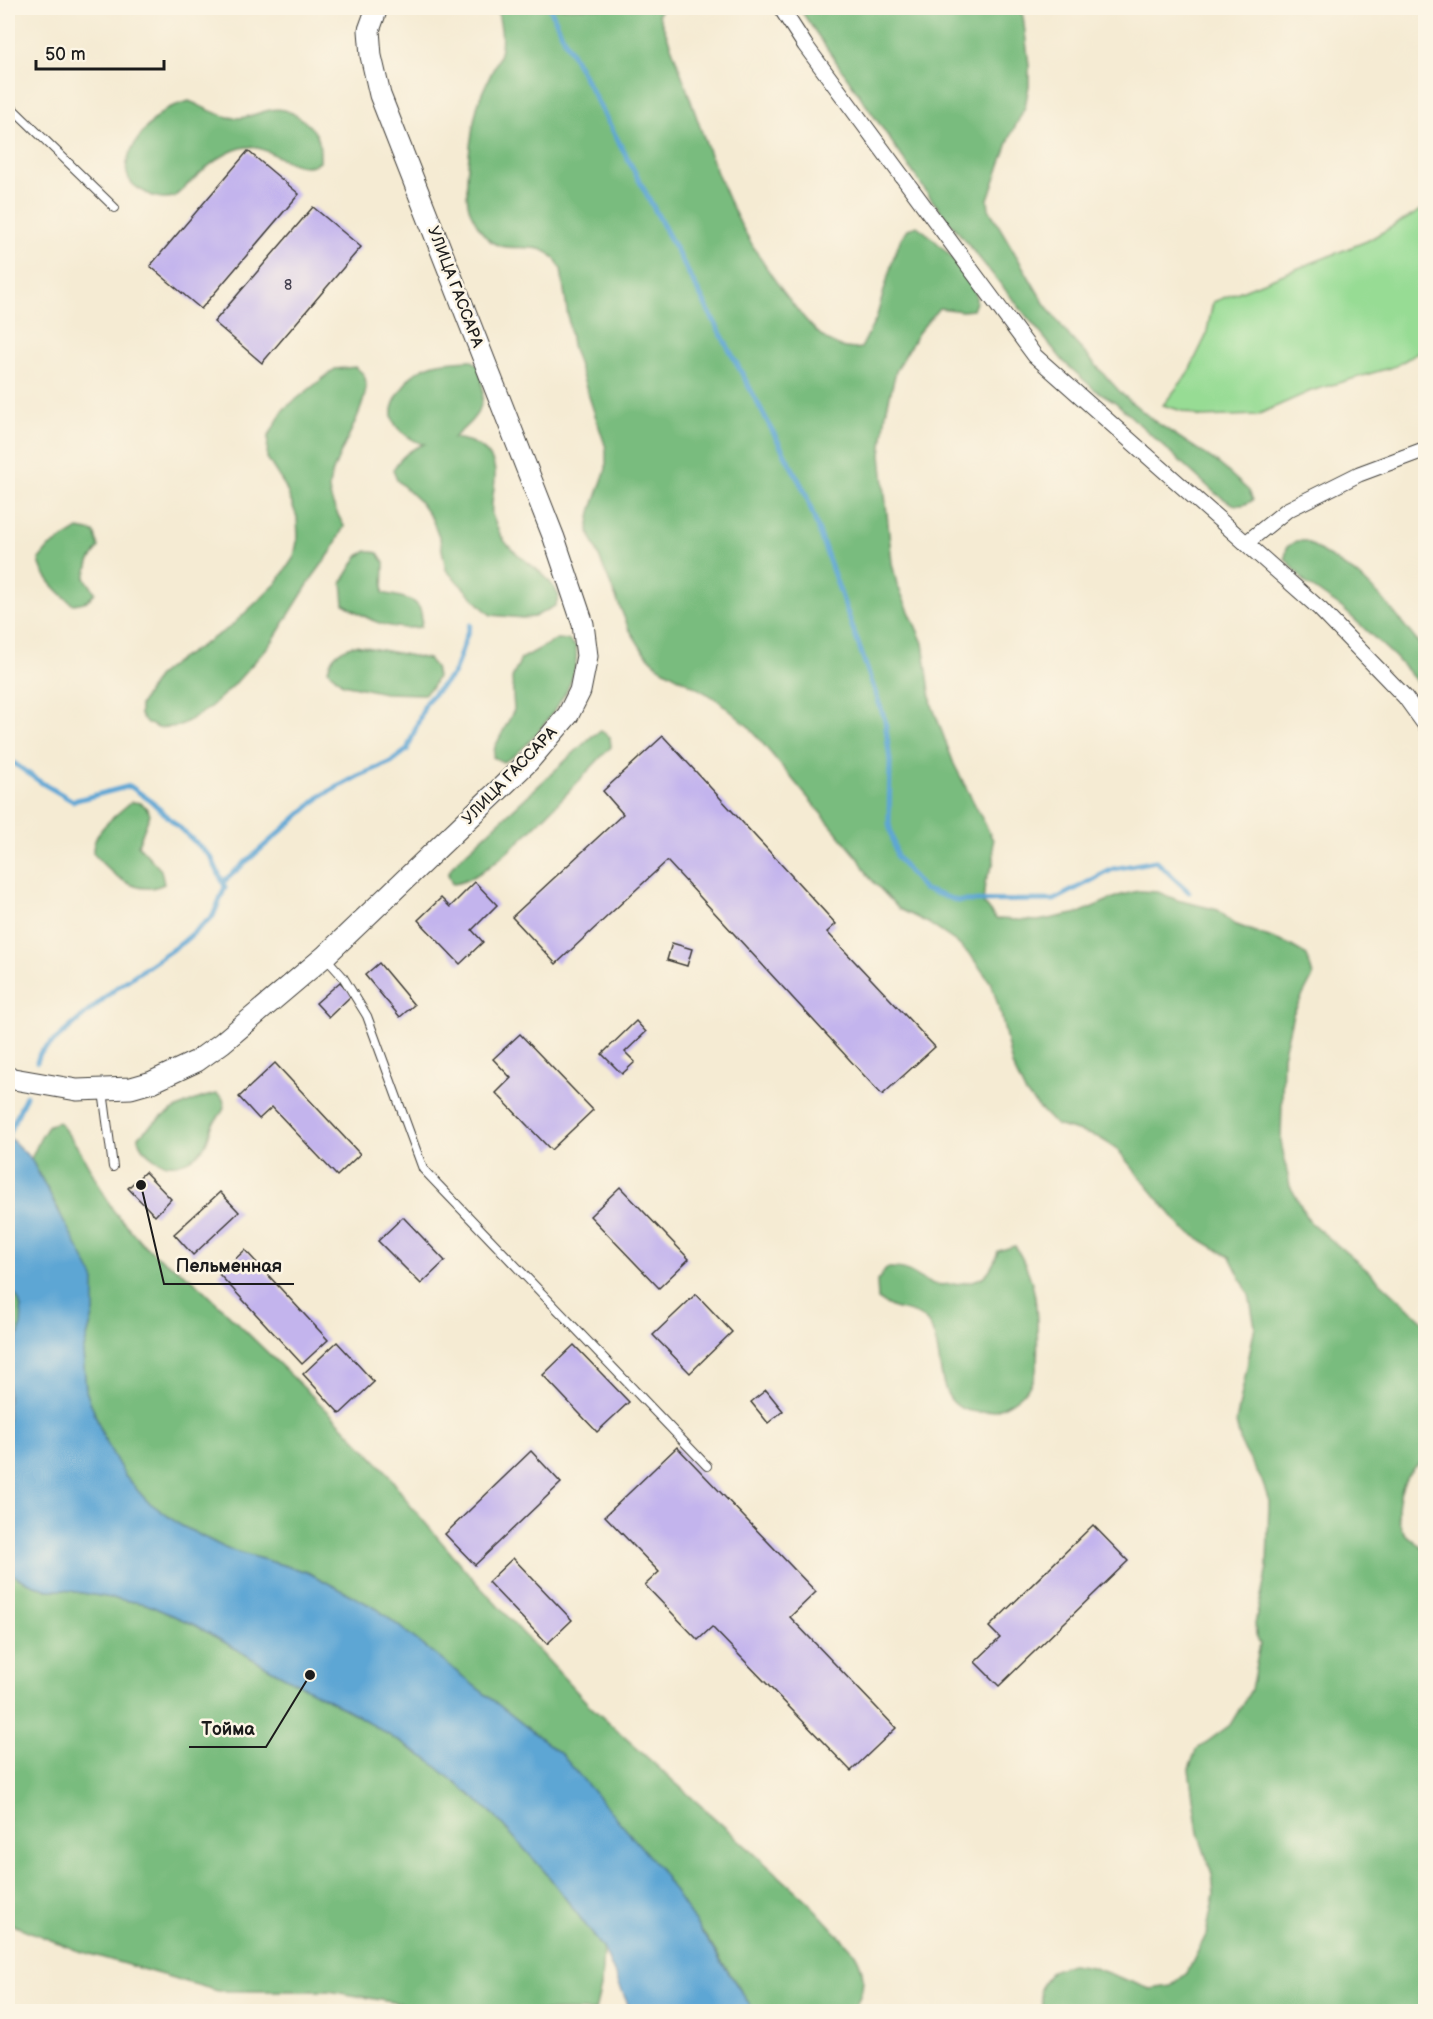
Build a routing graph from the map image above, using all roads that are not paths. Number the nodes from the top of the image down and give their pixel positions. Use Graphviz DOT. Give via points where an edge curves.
graph roads {
  1 [pos="377,8"];
  2 [pos="781,8"];
  3 [pos="8,104"];
  4 [pos="115,208"];
  5 [pos="1425,449"];
  6 [pos="1246,543"];
  7 [pos="1425,726"];
  8 [pos="325,956"];
  9 [pos="8,1078"];
  10 [pos="104,1091"];
  11 [pos="113,1167"];
  12 [pos="707,1466"];
  1 -- 8 [label="main road, УЛИЦА ГАССАРА" via="369,30 380,95 554,538 583,624 587,656 580,691 568,715 534,755"];
  2 -- 6 [label="street" via="1035,356"];
  3 -- 4 [label="lane"];
  5 -- 6 [label="street" via="1359,474 1287,510"];
  6 -- 7 [label="street" via="1328,617 1405,697"];
  8 -- 10 [label="main road, УЛИЦА ГАССАРА" via="197,1061 152,1082"];
  8 -- 12 [label="lane" via="367,1016 423,1169"];
  9 -- 10 [label="main road, УЛИЦА ГАССАРА"];
  10 -- 11 [label="lane"];
}
